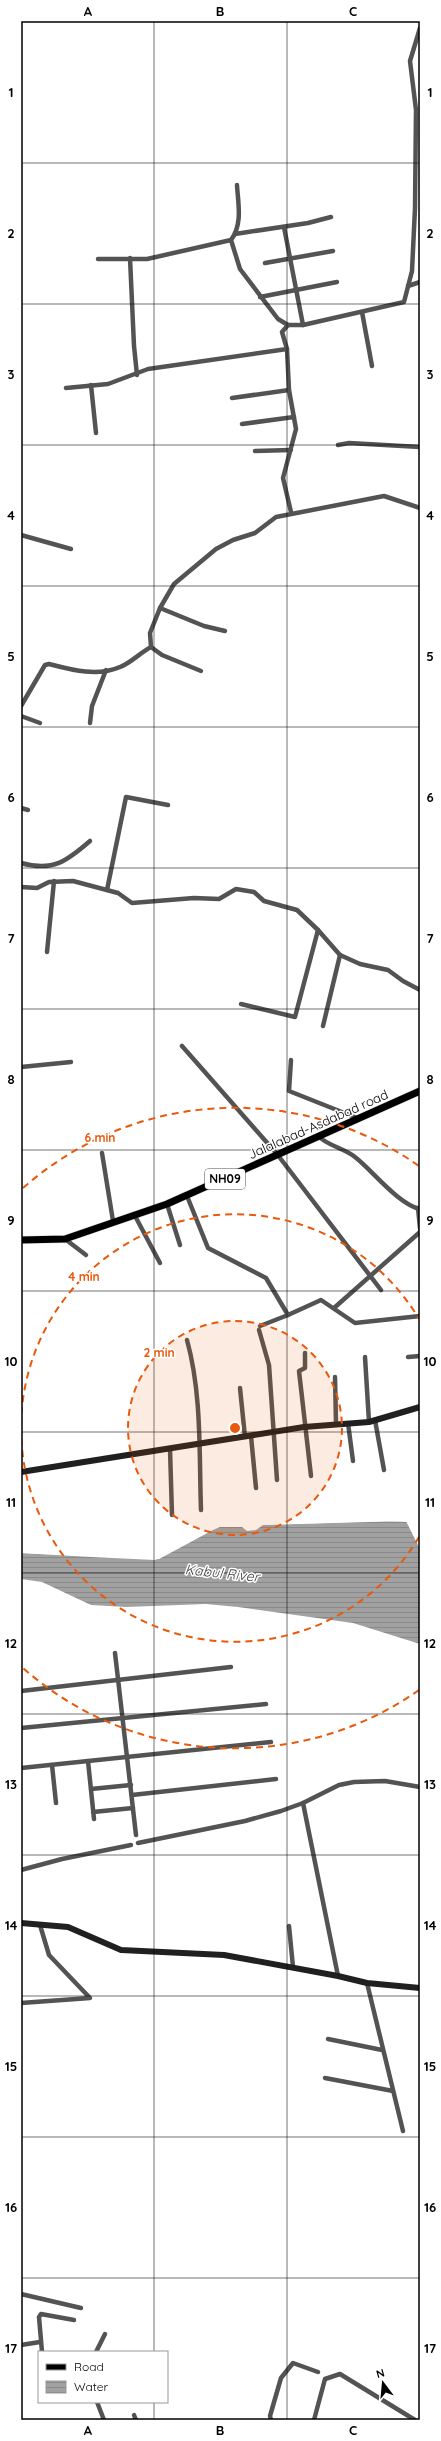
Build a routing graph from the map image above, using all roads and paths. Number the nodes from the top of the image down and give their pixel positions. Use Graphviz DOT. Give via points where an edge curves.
graph roads {
  1 [pos="420,28"];
  2 [pos="238,185"];
  3 [pos="417,208"];
  4 [pos="331,217"];
  5 [pos="284,227"];
  6 [pos="235,234"];
  7 [pos="231,240"];
  8 [pos="333,251"];
  9 [pos="130,258"];
  10 [pos="290,259"];
  11 [pos="98,260"];
  12 [pos="265,262"];
  13 [pos="337,282"];
  14 [pos="420,282"];
  15 [pos="408,286"];
  16 [pos="296,290"];
  17 [pos="260,297"];
  18 [pos="362,312"];
  19 [pos="288,325"];
  20 [pos="303,325"];
  21 [pos="287,350"];
  22 [pos="372,366"];
  23 [pos="137,375"];
  24 [pos="91,384"];
  25 [pos="66,388"];
  26 [pos="289,390"];
  27 [pos="232,398"];
  28 [pos="294,417"];
  29 [pos="242,424"];
  30 [pos="96,433"];
  31 [pos="338,445"];
  32 [pos="420,447"];
  33 [pos="291,450"];
  34 [pos="255,451"];
  35 [pos="420,508"];
  36 [pos="290,512"];
  37 [pos="21,535"];
  38 [pos="71,549"];
  39 [pos="160,608"];
  40 [pos="225,631"];
  41 [pos="151,647"];
  42 [pos="106,670"];
  43 [pos="201,671"];
  44 [pos="21,706"];
  45 [pos="21,716"];
  46 [pos="40,723"];
  47 [pos="90,724"];
  48 [pos="168,805"];
  49 [pos="21,808"];
  50 [pos="28,810"];
  51 [pos="90,841"];
  52 [pos="21,863"];
  53 [pos="54,881"];
  54 [pos="21,887"];
  55 [pos="107,890"];
  56 [pos="318,930"];
  57 [pos="47,952"];
  58 [pos="340,955"];
  59 [pos="420,990"];
  60 [pos="240,1004"];
  61 [pos="323,1026"];
  62 [pos="182,1046"];
  63 [pos="291,1060"];
  64 [pos="70,1062"];
  65 [pos="21,1068"];
  66 [pos="420,1091"];
  67 [pos="357,1118"];
  68 [pos="318,1136"];
  69 [pos="102,1152"];
  70 [pos="277,1154"];
  71 [pos="187,1196"];
  72 [pos="167,1204"];
  73 [pos="419,1208"];
  74 [pos="134,1214"];
  75 [pos="113,1222"];
  76 [pos="420,1228"];
  77 [pos="420,1232"];
  78 [pos="65,1239"];
  79 [pos="21,1240"];
  80 [pos="180,1245"];
  81 [pos="86,1255"];
  82 [pos="160,1263"];
  83 [pos="371,1276"];
  84 [pos="381,1290"];
  85 [pos="334,1308"];
  86 [pos="288,1315"];
  87 [pos="420,1316"];
  88 [pos="187,1340"];
  89 [pos="305,1353"];
  90 [pos="420,1356"];
  91 [pos="365,1357"];
  92 [pos="408,1357"];
  93 [pos="335,1377"];
  94 [pos="240,1388"];
  95 [pos="420,1407"];
  96 [pos="372,1421"];
  97 [pos="348,1423"];
  98 [pos="336,1424"];
  99 [pos="304,1427"];
  100 [pos="272,1432"];
  101 [pos="248,1437"];
  102 [pos="198,1444"];
  103 [pos="170,1449"];
  104 [pos="353,1462"];
  105 [pos="384,1470"];
  106 [pos="21,1472"];
  107 [pos="311,1476"];
  108 [pos="256,1488"];
  109 [pos="201,1510"];
  110 [pos="172,1515"];
  111 [pos="115,1653"];
  112 [pos="231,1667"];
  113 [pos="118,1680"];
  114 [pos="21,1691"];
  115 [pos="266,1704"];
  116 [pos="123,1718"];
  117 [pos="21,1728"];
  118 [pos="271,1742"];
  119 [pos="127,1757"];
  120 [pos="88,1761"];
  121 [pos="52,1765"];
  122 [pos="21,1768"];
  123 [pos="276,1779"];
  124 [pos="131,1785"];
  125 [pos="420,1787"];
  126 [pos="91,1789"];
  127 [pos="132,1795"];
  128 [pos="56,1803"];
  129 [pos="303,1803"];
  130 [pos="133,1808"];
  131 [pos="93,1812"];
  132 [pos="94,1819"];
  133 [pos="136,1835"];
  134 [pos="138,1843"];
  135 [pos="132,1845"];
  136 [pos="21,1870"];
  137 [pos="21,1923"];
  138 [pos="40,1924"];
  139 [pos="289,1926"];
  140 [pos="293,1967"];
  141 [pos="338,1976"];
  142 [pos="367,1983"];
  143 [pos="420,1988"];
  144 [pos="21,2003"];
  145 [pos="328,2039"];
  146 [pos="382,2050"];
  147 [pos="325,2078"];
  148 [pos="393,2091"];
  149 [pos="403,2131"];
  150 [pos="21,2294"];
  151 [pos="82,2308"];
  152 [pos="74,2320"];
  153 [pos="105,2334"];
  154 [pos="40,2342"];
  155 [pos="21,2345"];
  156 [pos="42,2351"];
  157 [pos="96,2351"];
  158 [pos="318,2372"];
  159 [pos="97,2403"];
  160 [pos="104,2420"];
  161 [pos="271,2420"];
  162 [pos="314,2420"];
  163 [pos="415,2420"];
  1 -- 3 [label="street" via="410,61 416,110"];
  2 -- 6 [label="street" via="239,219"];
  3 -- 15 [label="street" via="412,271"];
  4 -- 5 [label="street"];
  5 -- 6 [label="street"];
  5 -- 10 [label="street"];
  6 -- 7 [label="street"];
  7 -- 9 [label="street" via="147,259"];
  7 -- 17 [label="street" via="240,270"];
  8 -- 10 [label="street"];
  9 -- 11 [label="street"];
  9 -- 23 [label="street"];
  10 -- 12 [label="street"];
  10 -- 16 [label="street"];
  13 -- 16 [label="street"];
  14 -- 15 [label="street"];
  15 -- 18 [label="street" via="404,302"];
  16 -- 17 [label="street"];
  16 -- 20 [label="street"];
  17 -- 19 [label="street" via="278,319"];
  18 -- 20 [label="street"];
  18 -- 22 [label="street"];
  19 -- 20 [label="street"];
  19 -- 21 [label="street" via="282,332"];
  21 -- 23 [label="street" via="148,369"];
  21 -- 26 [label="street"];
  23 -- 24 [label="street" via="108,384"];
  24 -- 25 [label="street"];
  24 -- 30 [label="street"];
  26 -- 27 [label="street"];
  26 -- 28 [label="street"];
  28 -- 29 [label="street"];
  28 -- 33 [label="street" via="296,429"];
  31 -- 32 [label="street" via="349,443"];
  33 -- 34 [label="street"];
  33 -- 36 [label="street" via="282,478"];
  35 -- 36 [label="street" via="384,496"];
  36 -- 39 [label="street" via="276,517 255,533 216,549 174,584"];
  37 -- 38 [label="street"];
  39 -- 40 [label="street" via="204,626"];
  39 -- 41 [label="street" via="150,632"];
  41 -- 42 [label="street" via="120,667"];
  41 -- 43 [label="street" via="162,655"];
  42 -- 44 [label="street" via="78,672 45,665"];
  42 -- 47 [label="street" via="92,706"];
  45 -- 46 [label="street"];
  48 -- 55 [label="street" via="126,797"];
  49 -- 50 [label="street"];
  51 -- 52 [label="street" via="62,864 41,867"];
  53 -- 54 [label="street" via="37,888"];
  53 -- 55 [label="street" via="73,881"];
  53 -- 57 [label="street"];
  55 -- 56 [label="street" via="118,893 132,903 194,898 219,899 236,889 254,892 264,901 297,910"];
  56 -- 58 [label="street"];
  56 -- 60 [label="street" via="295,1017"];
  58 -- 59 [label="street" via="360,964 388,970"];
  58 -- 61 [label="street"];
  62 -- 70 [label="street"];
  63 -- 67 [label="street" via="289,1091"];
  64 -- 65 [label="street"];
  66 -- 67 [label="main road, Jalalabad-Asdabad road / NH09"];
  67 -- 68 [label="main road, Jalalabad-Asdabad road / NH09"];
  68 -- 70 [label="main road, Jalalabad-Asdabad road / NH09"];
  68 -- 73 [label="street" via="354,1156 403,1200"];
  69 -- 75 [label="street"];
  70 -- 71 [label="main road, Jalalabad-Asdabad road / NH09"];
  70 -- 83 [label="street"];
  71 -- 72 [label="main road, Jalalabad-Asdabad road / NH09"];
  71 -- 86 [label="street" via="208,1248 266,1278"];
  72 -- 74 [label="main road, Jalalabad-Asdabad road / NH09"];
  72 -- 80 [label="street"];
  73 -- 76 [label="street"];
  74 -- 75 [label="main road, Jalalabad-Asdabad road / NH09"];
  74 -- 82 [label="street"];
  75 -- 78 [label="main road, Jalalabad-Asdabad road / NH09"];
  77 -- 83 [label="street"];
  78 -- 79 [label="main road, Jalalabad-Asdabad road / NH09"];
  78 -- 81 [label="street"];
  83 -- 84 [label="street"];
  83 -- 85 [label="street"];
  85 -- 86 [label="street" via="320,1300"];
  85 -- 87 [label="street" via="354,1323"];
  86 -- 100 [label="street" via="259,1328 269,1365 265,1370"];
  88 -- 102 [label="street" via="193,1366"];
  89 -- 99 [label="street" via="305,1368 299,1372"];
  90 -- 92 [label="street"];
  91 -- 96 [label="street"];
  93 -- 98 [label="street"];
  94 -- 101 [label="street"];
  95 -- 96 [label="street"];
  96 -- 97 [label="street"];
  96 -- 105 [label="street"];
  97 -- 98 [label="street"];
  97 -- 104 [label="street"];
  98 -- 99 [label="street"];
  99 -- 100 [label="street"];
  99 -- 107 [label="street"];
  100 -- 100 [label="street" via="277,1480"];
  100 -- 101 [label="street"];
  101 -- 102 [label="street"];
  101 -- 108 [label="street"];
  102 -- 103 [label="street"];
  102 -- 109 [label="street"];
  103 -- 106 [label="street"];
  103 -- 110 [label="street"];
  111 -- 113 [label="street"];
  112 -- 113 [label="street"];
  113 -- 114 [label="street"];
  113 -- 116 [label="street"];
  115 -- 116 [label="street"];
  116 -- 117 [label="street"];
  116 -- 119 [label="street"];
  118 -- 119 [label="street"];
  119 -- 120 [label="street"];
  119 -- 124 [label="street"];
  120 -- 121 [label="street"];
  120 -- 126 [label="street"];
  121 -- 122 [label="street"];
  121 -- 128 [label="street"];
  123 -- 127 [label="street"];
  124 -- 126 [label="street"];
  124 -- 127 [label="street"];
  125 -- 129 [label="street" via="385,1781 354,1782 339,1785"];
  126 -- 131 [label="street"];
  127 -- 130 [label="street"];
  129 -- 134 [label="street" via="245,1821"];
  129 -- 141 [label="street"];
  130 -- 131 [label="street"];
  130 -- 133 [label="street"];
  131 -- 132 [label="street"];
  135 -- 136 [label="street"];
  137 -- 138 [label="street"];
  138 -- 140 [label="street" via="68,1927 121,1950 224,1955"];
  138 -- 144 [label="street" via="49,1955 90,1998"];
  139 -- 140 [label="street"];
  140 -- 141 [label="street"];
  141 -- 142 [label="street"];
  142 -- 143 [label="street"];
  142 -- 146 [label="street"];
  145 -- 146 [label="street"];
  146 -- 148 [label="street"];
  147 -- 148 [label="street"];
  148 -- 149 [label="street"];
  150 -- 151 [label="street"];
  152 -- 154 [label="street" via="41,2314"];
  153 -- 157 [label="street"];
  154 -- 155 [label="street"];
  154 -- 156 [label="street"];
  158 -- 161 [label="street" via="293,2363 281,2378"];
  159 -- 160 [label="street"];
  162 -- 163 [label="street" via="325,2379 340,2374"];
}
